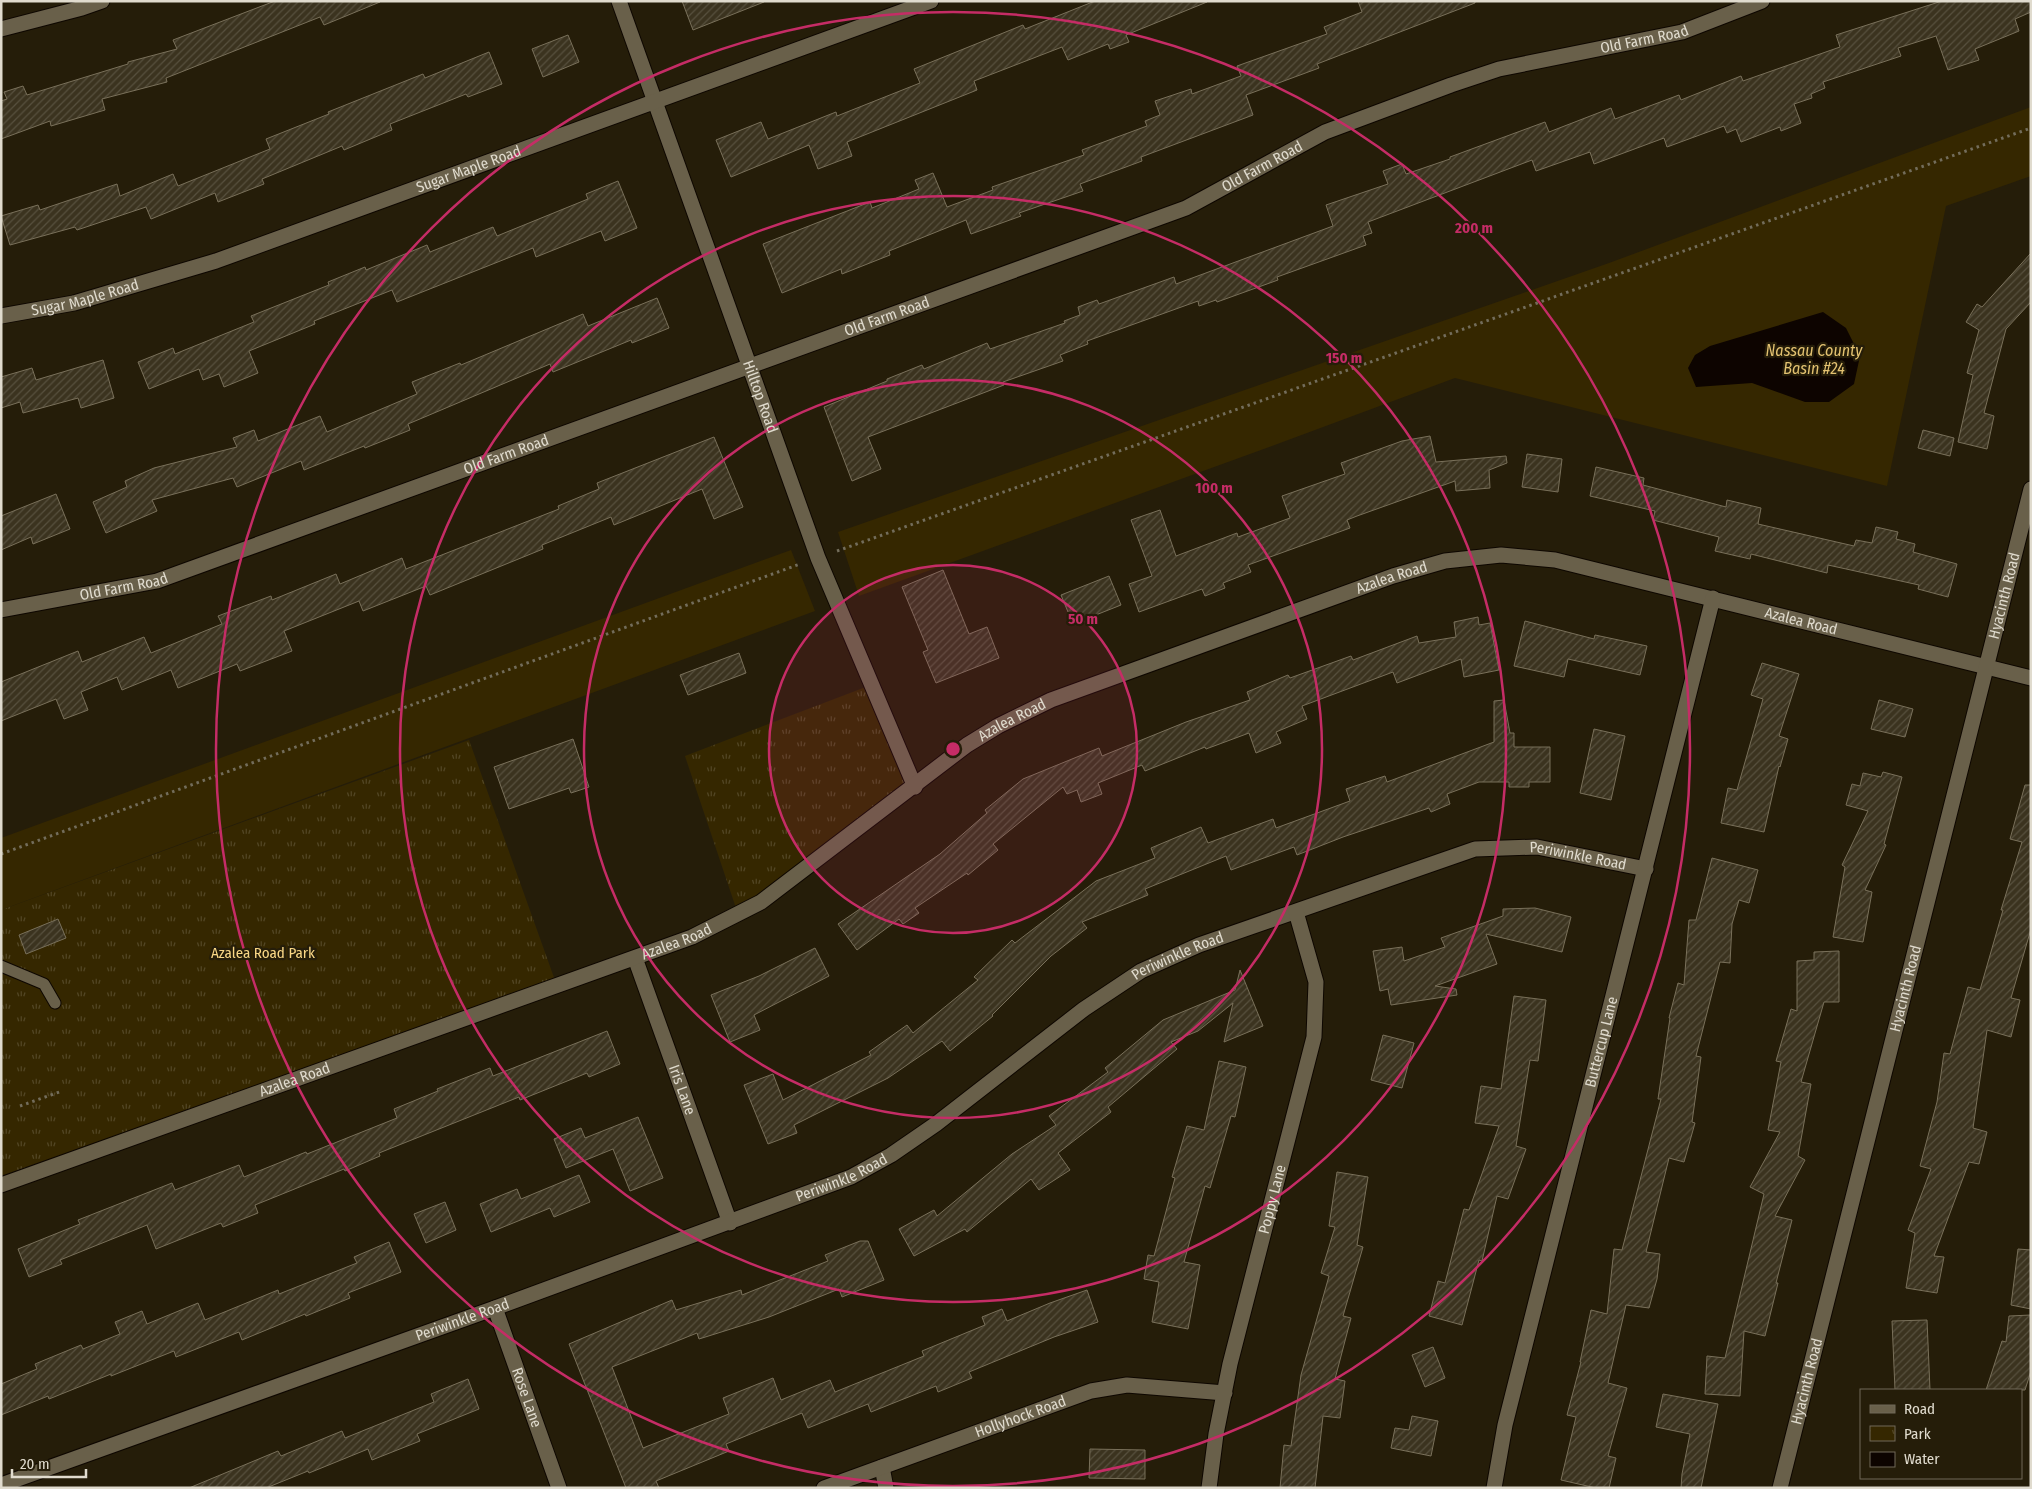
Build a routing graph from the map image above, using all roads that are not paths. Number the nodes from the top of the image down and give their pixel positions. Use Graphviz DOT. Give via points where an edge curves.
graph roads {
  1 [pos="102,1"];
  2 [pos="619,1"];
  3 [pos="931,1"];
  4 [pos="1762,1"];
  5 [pos="1,29"];
  6 [pos="655,102"];
  7 [pos="1,316"];
  8 [pos="750,366"];
  9 [pos="2031,489"];
  10 [pos="1713,598"];
  11 [pos="1,610"];
  12 [pos="1986,667"];
  13 [pos="2031,678"];
  14 [pos="915,786"];
  15 [pos="1646,868"];
  16 [pos="1296,912"];
  17 [pos="634,958"];
  18 [pos="1,966"];
  19 [pos="55,1003"];
  20 [pos="1,1186"];
  21 [pos="730,1223"];
  22 [pos="495,1308"];
  23 [pos="1225,1393"];
  24 [pos="882,1467"];
  25 [pos="1,1485"];
  26 [pos="559,1488"];
  27 [pos="824,1488"];
  28 [pos="886,1488"];
  29 [pos="1209,1488"];
  30 [pos="1494,1488"];
  31 [pos="1780,1488"];
  1 -- 5 [label="street"];
  2 -- 6 [label="street, Hilltop Road"];
  3 -- 6 [label="street, Sugar Maple Road"];
  4 -- 8 [label="street, Old Farm Road" via="1682,32 1499,69 1452,85 1325,132 1186,208"];
  6 -- 7 [label="street, Sugar Maple Road" via="216,260 74,303"];
  6 -- 8 [label="street, Hilltop Road"];
  8 -- 11 [label="street, Old Farm Road" via="157,581"];
  8 -- 14 [label="street, Hilltop Road" via="818,558"];
  9 -- 12 [label="street, Hyacinth Road"];
  10 -- 12 [label="street, Azalea Road"];
  10 -- 14 [label="street, Azalea Road" via="1555,560 1501,555 1445,561 1393,576 1051,700 967,745"];
  10 -- 15 [label="street, Buttercup Lane"];
  12 -- 13 [label="street, Azalea Road"];
  12 -- 31 [label="street, Hyacinth Road"];
  14 -- 17 [label="street, Azalea Road" via="761,902 692,937"];
  15 -- 16 [label="street, Periwinkle Road" via="1537,848 1475,849"];
  15 -- 30 [label="street, Buttercup Lane" via="1505,1425"];
  16 -- 21 [label="street, Periwinkle Road" via="1199,944 1142,971 1084,1009 891,1155 851,1177"];
  16 -- 23 [label="street, Poppy Lane" via="1316,982 1314,1037"];
  17 -- 20 [label="street, Azalea Road"];
  17 -- 21 [label="street, Iris Lane"];
  18 -- 19 [label="lane" via="44,984"];
  21 -- 22 [label="street, Periwinkle Road"];
  22 -- 25 [label="street, Periwinkle Road"];
  22 -- 26 [label="street, Rose Lane"];
  23 -- 24 [label="street, Hollyhock Road" via="1127,1385 1091,1391"];
  23 -- 29 [label="street, Poppy Lane"];
  24 -- 27 [label="street, Hollyhock Road"];
  24 -- 28 [label="street"];
}
